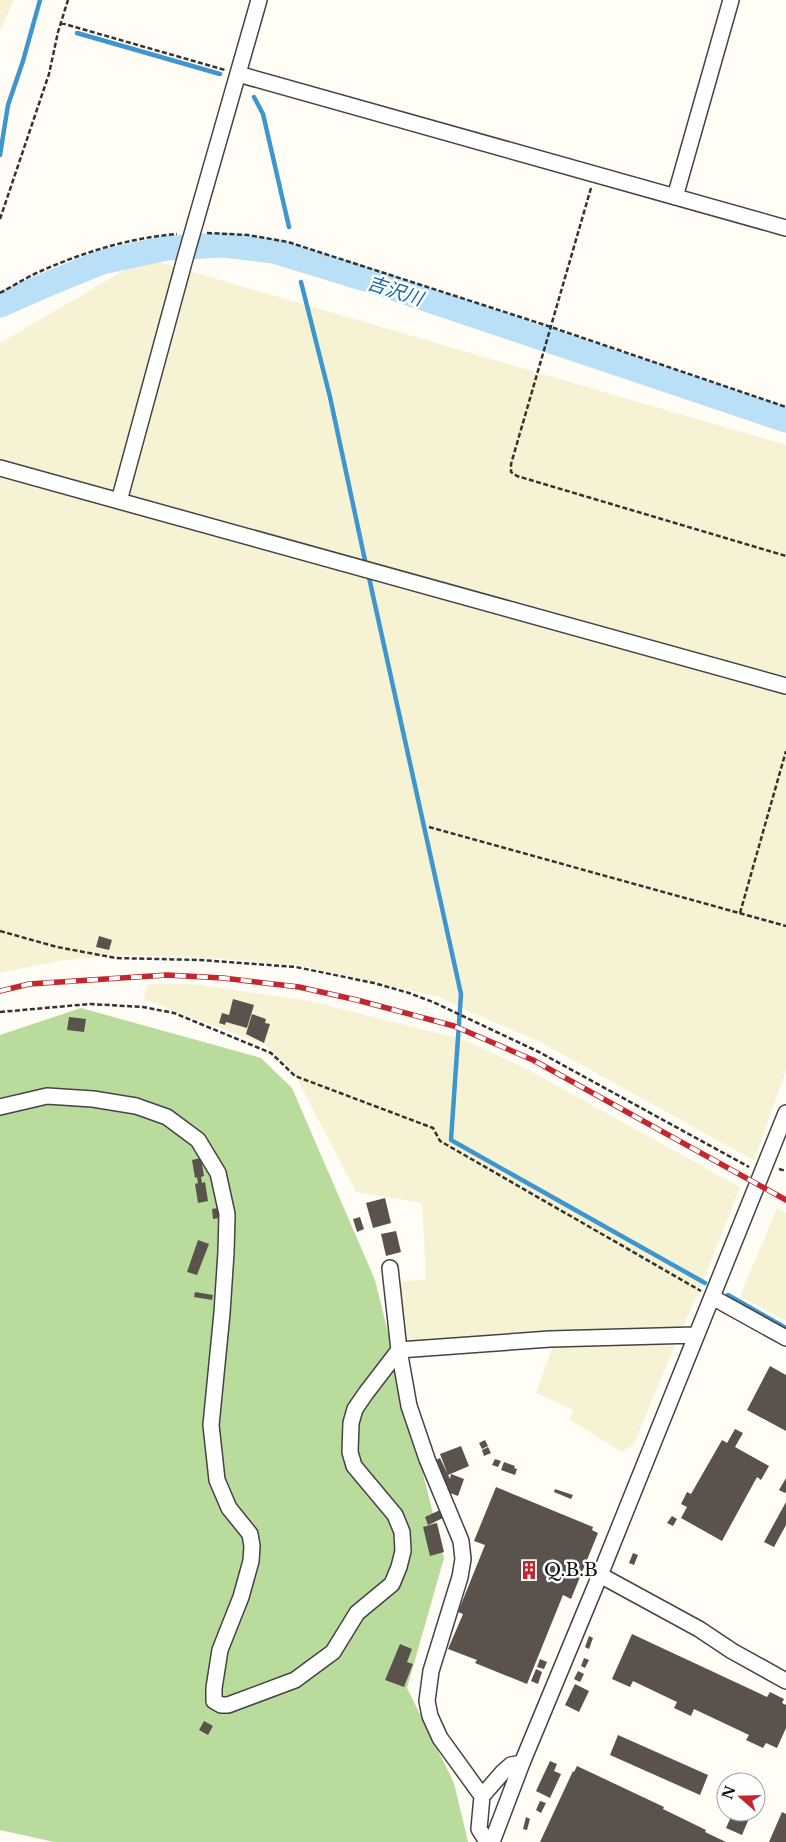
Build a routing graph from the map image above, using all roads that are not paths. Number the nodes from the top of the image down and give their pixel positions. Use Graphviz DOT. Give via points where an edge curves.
graph roads {
  1 [pos="259,0"];
  2 [pos="731,0"];
  3 [pos="238,74"];
  4 [pos="676,197"];
  5 [pos="786,228"];
  6 [pos="0,468"];
  7 [pos="119,501"];
  8 [pos="786,686"];
  9 [pos="0,1107"];
  10 [pos="786,1113"];
  11 [pos="390,1268"];
  12 [pos="712,1297"];
  13 [pos="696,1335"];
  14 [pos="786,1338"];
  15 [pos="399,1350"];
  16 [pos="600,1575"];
  17 [pos="786,1681"];
  18 [pos="522,1763"];
  19 [pos="482,1796"];
  20 [pos="492,1842"];
  1 -- 3 [label="street"];
  2 -- 4 [label="street"];
  3 -- 4 [label="street"];
  3 -- 7 [label="street"];
  4 -- 5 [label="street"];
  6 -- 7 [label="street"];
  7 -- 8 [label="street"];
  9 -- 15 [label="street" via="47,1096 136,1106 167,1117 198,1140 218,1174 227,1214 226,1252 211,1425 217,1480 229,1508 250,1534 252,1546 242,1597 220,1650 214,1701 221,1706 295,1680 333,1652 358,1613 392,1584 403,1550 402,1532 395,1515 354,1466 350,1452 355,1409"];
  10 -- 12 [label="street"];
  11 -- 15 [label="street"];
  12 -- 13 [label="street"];
  12 -- 14 [label="street"];
  13 -- 15 [label="street"];
  13 -- 16 [label="street"];
  15 -- 19 [label="street" via="409,1406 461,1541 463,1559 431,1671 427,1700 440,1738"];
  16 -- 17 [label="street"];
  16 -- 18 [label="street"];
  18 -- 19 [label="street" via="511,1765"];
  18 -- 20 [label="street"];
  19 -- 20 [label="street" via="479,1828"];
}
